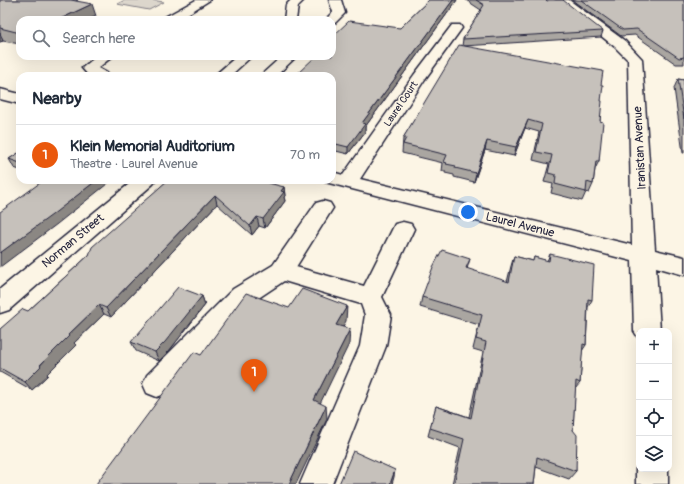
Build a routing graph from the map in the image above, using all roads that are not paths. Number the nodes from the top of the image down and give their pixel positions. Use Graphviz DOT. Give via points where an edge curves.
graph roads {
  1 [pos="204,0"];
  2 [pos="298,0"];
  3 [pos="334,0"];
  4 [pos="562,0"];
  5 [pos="176,16"];
  6 [pos="291,16"];
  7 [pos="336,16"];
  8 [pos="456,28"];
  9 [pos="100,60"];
  10 [pos="240,60"];
  11 [pos="285,60"];
  12 [pos="92,72"];
  13 [pos="226,72"];
  14 [pos="272,72"];
  15 [pos="0,94"];
  16 [pos="16,98"];
  17 [pos="340,180"];
  18 [pos="141,184"];
  19 [pos="323,208"];
  20 [pos="403,229"];
  21 [pos="645,256"];
  22 [pos="684,266"];
  23 [pos="281,271"];
  24 [pos="370,297"];
  25 [pos="0,303"];
  26 [pos="647,328"];
  27 [pos="157,384"];
  28 [pos="652,472"];
  29 [pos="316,484"];
  30 [pos="652,484"];
  1 -- 5 [label="street"];
  2 -- 6 [label="street" via="292,5"];
  3 -- 7 [label="street" via="339,13"];
  4 -- 21 [label="street, Iranistan Avenue" via="620,44 635,59"];
  8 -- 17 [label="street, Laurel Court"];
  9 -- 12 [label="street" via="89,68"];
  10 -- 13 [label="street"];
  11 -- 14 [label="street"];
  15 -- 16 [label="street"];
  17 -- 21 [label="street, Laurel Avenue"];
  18 -- 25 [label="street, Norman Street"];
  19 -- 23 [label="street"];
  20 -- 24 [label="street"];
  21 -- 22 [label="street, Laurel Avenue"];
  21 -- 26 [label="street, Iranistan Avenue"];
  23 -- 24 [label="street"];
  23 -- 27 [label="street" via="242,296"];
  24 -- 29 [label="street" via="378,315 373,346"];
  28 -- 30 [label="street"];
}
